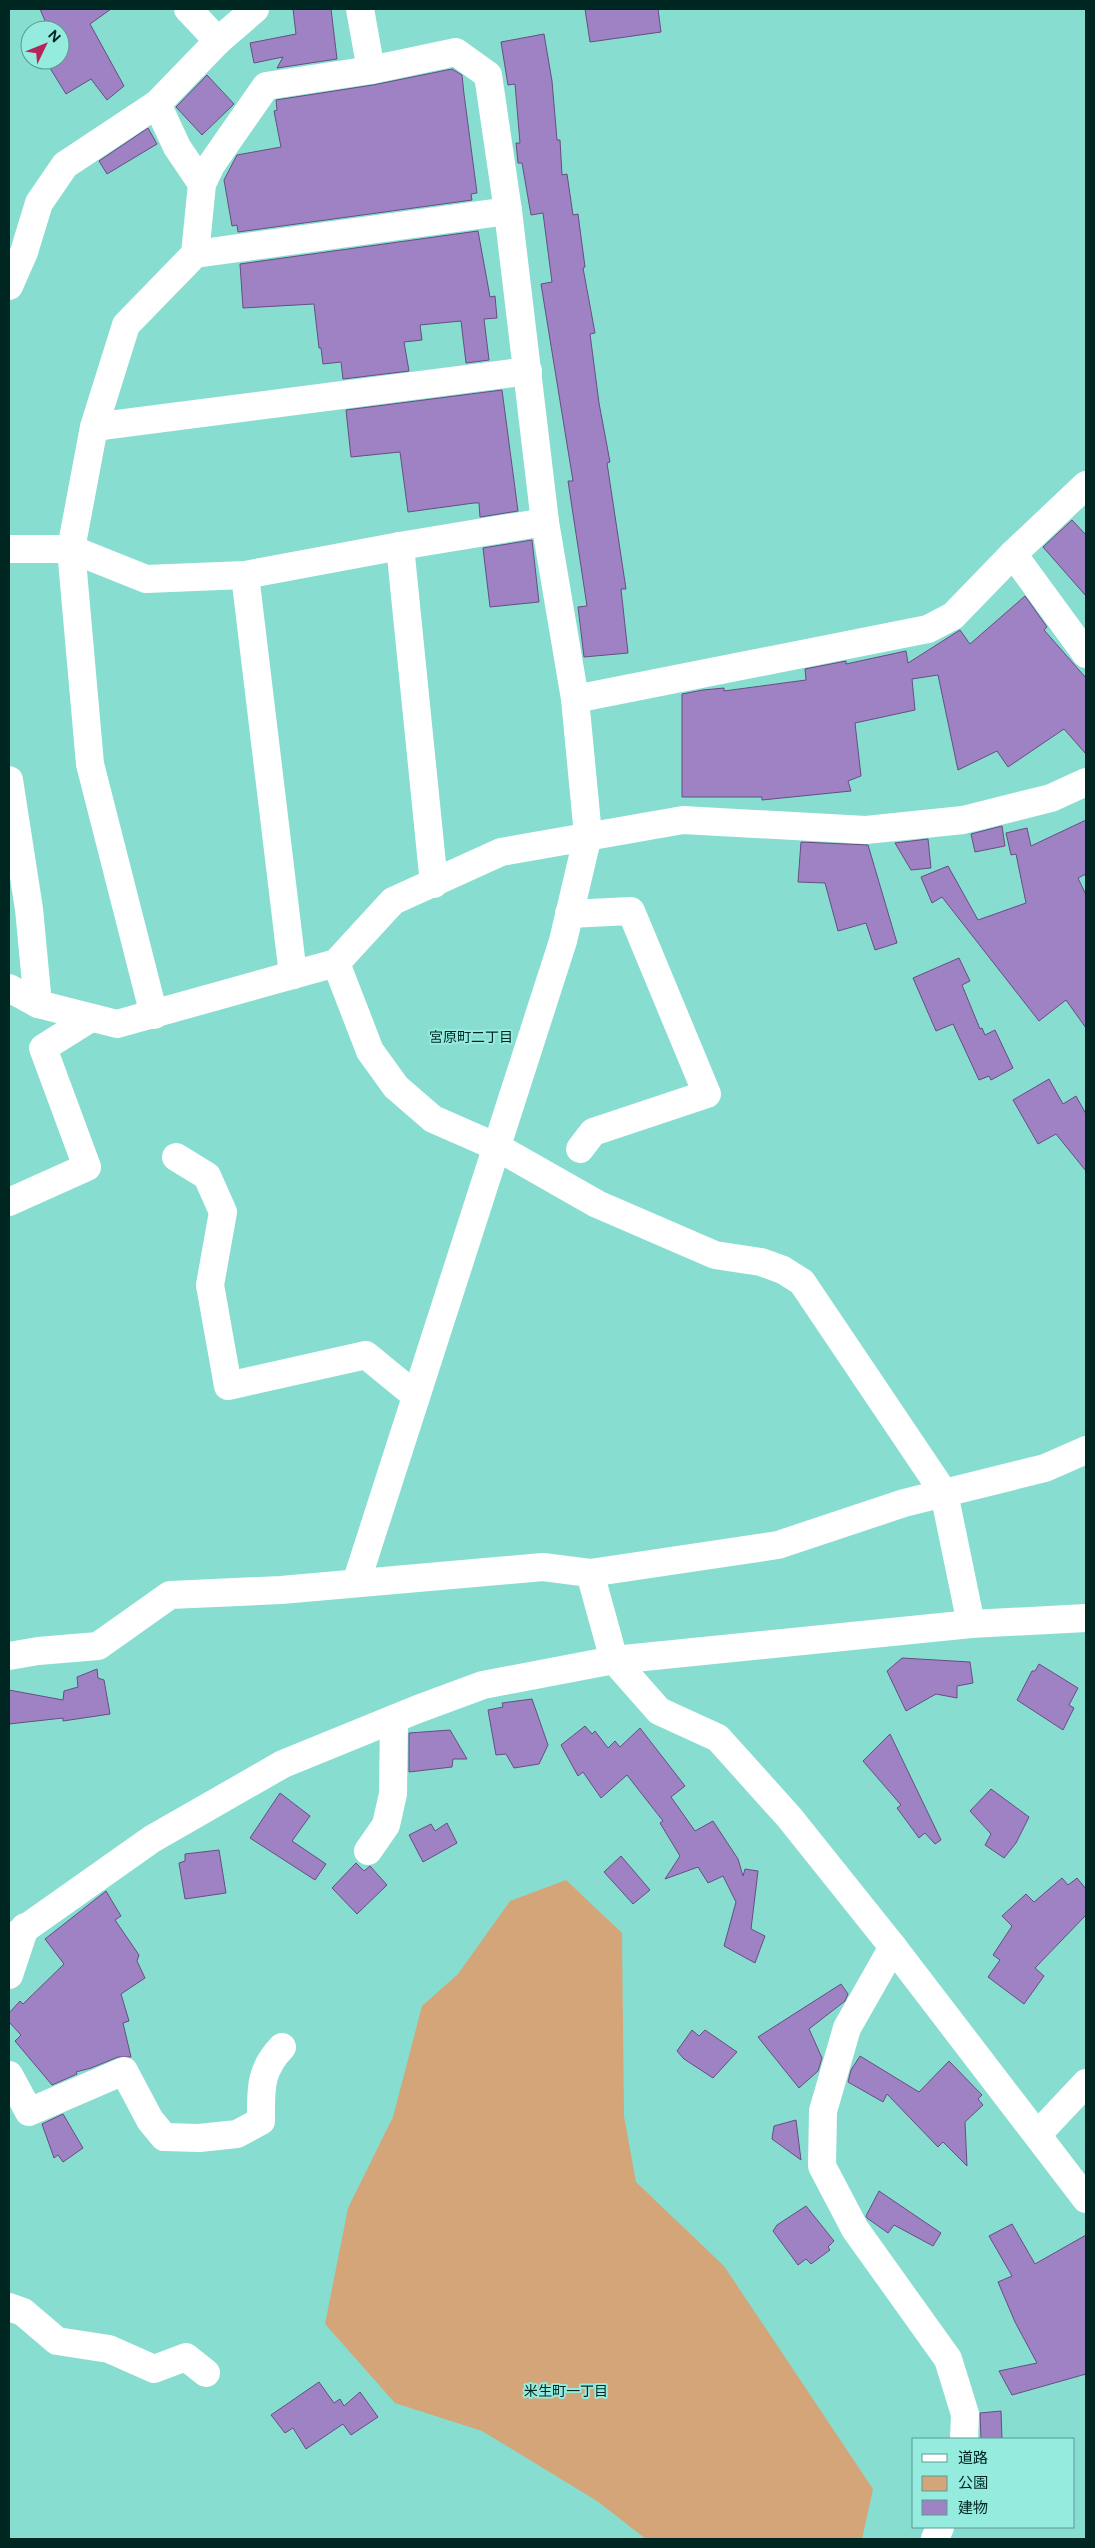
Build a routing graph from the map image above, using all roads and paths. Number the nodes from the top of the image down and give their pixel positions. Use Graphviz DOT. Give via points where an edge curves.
graph roads {
  1 [pos="188,9"];
  2 [pos="255,9"];
  3 [pos="360,9"];
  4 [pos="218,41"];
  5 [pos="370,70"];
  6 [pos="157,104"];
  7 [pos="202,184"];
  8 [pos="508,211"];
  9 [pos="16,250"];
  10 [pos="195,254"];
  11 [pos="9,286"];
  12 [pos="528,371"];
  13 [pos="94,427"];
  14 [pos="1086,486"];
  15 [pos="545,522"];
  16 [pos="400,546"];
  17 [pos="9,549"];
  18 [pos="71,549"];
  19 [pos="1013,554"];
  20 [pos="245,575"];
  21 [pos="1086,654"];
  22 [pos="575,699"];
  23 [pos="9,780"];
  24 [pos="1086,782"];
  25 [pos="588,835"];
  26 [pos="434,884"];
  27 [pos="569,914"];
  28 [pos="336,963"];
  29 [pos="293,975"];
  30 [pos="9,988"];
  31 [pos="38,1004"];
  32 [pos="154,1015"];
  33 [pos="90,1018"];
  34 [pos="497,1147"];
  35 [pos="580,1149"];
  36 [pos="176,1157"];
  37 [pos="9,1202"];
  38 [pos="416,1396"];
  39 [pos="1086,1450"];
  40 [pos="944,1493"];
  41 [pos="590,1573"];
  42 [pos="356,1583"];
  43 [pos="1085,1620"];
  44 [pos="972,1624"];
  45 [pos="9,1656"];
  46 [pos="614,1660"];
  47 [pos="394,1719"];
  48 [pos="368,1852"];
  49 [pos="17,1934"];
  50 [pos="893,1947"];
  51 [pos="9,1975"];
  52 [pos="282,2047"];
  53 [pos="9,2075"];
  54 [pos="1086,2084"];
  55 [pos="1038,2134"];
  56 [pos="1086,2199"];
  57 [pos="9,2307"];
  58 [pos="206,2373"];
  59 [pos="964,2438"];
  1 -- 4 [label="street"];
  2 -- 4 [label="street"];
  3 -- 5 [label="street"];
  4 -- 6 [label="street"];
  5 -- 7 [label="street" via="266,86"];
  5 -- 8 [label="street" via="456,52 488,75"];
  6 -- 7 [label="street" via="177,147"];
  6 -- 9 [label="street" via="65,165 39,203"];
  7 -- 10 [label="street"];
  8 -- 10 [label="street"];
  8 -- 12 [label="street"];
  9 -- 11 [label="street"];
  10 -- 13 [label="street" via="126,325"];
  12 -- 13 [label="street"];
  12 -- 15 [label="street"];
  13 -- 18 [label="street"];
  14 -- 19 [label="street"];
  15 -- 16 [label="street"];
  15 -- 22 [label="street"];
  16 -- 20 [label="street"];
  16 -- 26 [label="street"];
  17 -- 18 [label="street"];
  18 -- 20 [label="street" via="146,579"];
  18 -- 32 [label="street" via="90,764"];
  19 -- 21 [label="street"];
  19 -- 22 [label="street" via="953,616 928,629"];
  20 -- 29 [label="street"];
  22 -- 25 [label="street"];
  23 -- 31 [label="street" via="29,909"];
  24 -- 25 [label="street" via="1051,798 963,820 866,830 683,820"];
  25 -- 26 [label="street" via="501,852"];
  25 -- 27 [label="street"];
  26 -- 28 [label="street" via="393,901"];
  27 -- 34 [label="street"];
  27 -- 35 [label="street" via="631,911 707,1094 593,1132"];
  28 -- 29 [label="street"];
  28 -- 34 [label="street" via="370,1051 396,1087 433,1118"];
  29 -- 32 [label="street"];
  30 -- 31 [label="street"];
  31 -- 33 [label="street"];
  32 -- 33 [label="street" via="117,1024"];
  33 -- 37 [label="street" via="43,1048 87,1167"];
  34 -- 38 [label="street"];
  34 -- 40 [label="street" via="606,1208 715,1255 761,1262 802,1282"];
  36 -- 38 [label="street" via="207,1176 223,1212 210,1285 228,1386 366,1355"];
  38 -- 42 [label="street"];
  39 -- 40 [label="street" via="1045,1468"];
  40 -- 41 [label="street" via="778,1545"];
  40 -- 44 [label="street"];
  41 -- 42 [label="street" via="543,1567"];
  41 -- 46 [label="street"];
  42 -- 45 [label="street" via="170,1595 98,1646"];
  43 -- 44 [label="street"];
  44 -- 46 [label="street"];
  46 -- 47 [label="street" via="483,1685"];
  46 -- 50 [label="street" via="659,1711 718,1738 789,1817"];
  47 -- 48 [label="street" via="393,1794 386,1825"];
  47 -- 49 [label="street" via="283,1764 168,1829"];
  49 -- 51 [label="street"];
  50 -- 55 [label="street"];
  50 -- 59 [label="street" via="847,2028 823,2111 822,2166 855,2229 948,2359 964,2414"];
  52 -- 53 [label="street" via="262,2079 261,2121 237,2134 199,2138 164,2138 150,2120 124,2071 29,2112"];
  54 -- 55 [label="street"];
  55 -- 56 [label="street"];
  57 -- 58 [label="street" via="23,2312 57,2341 109,2349 154,2369 186,2357"];
}
